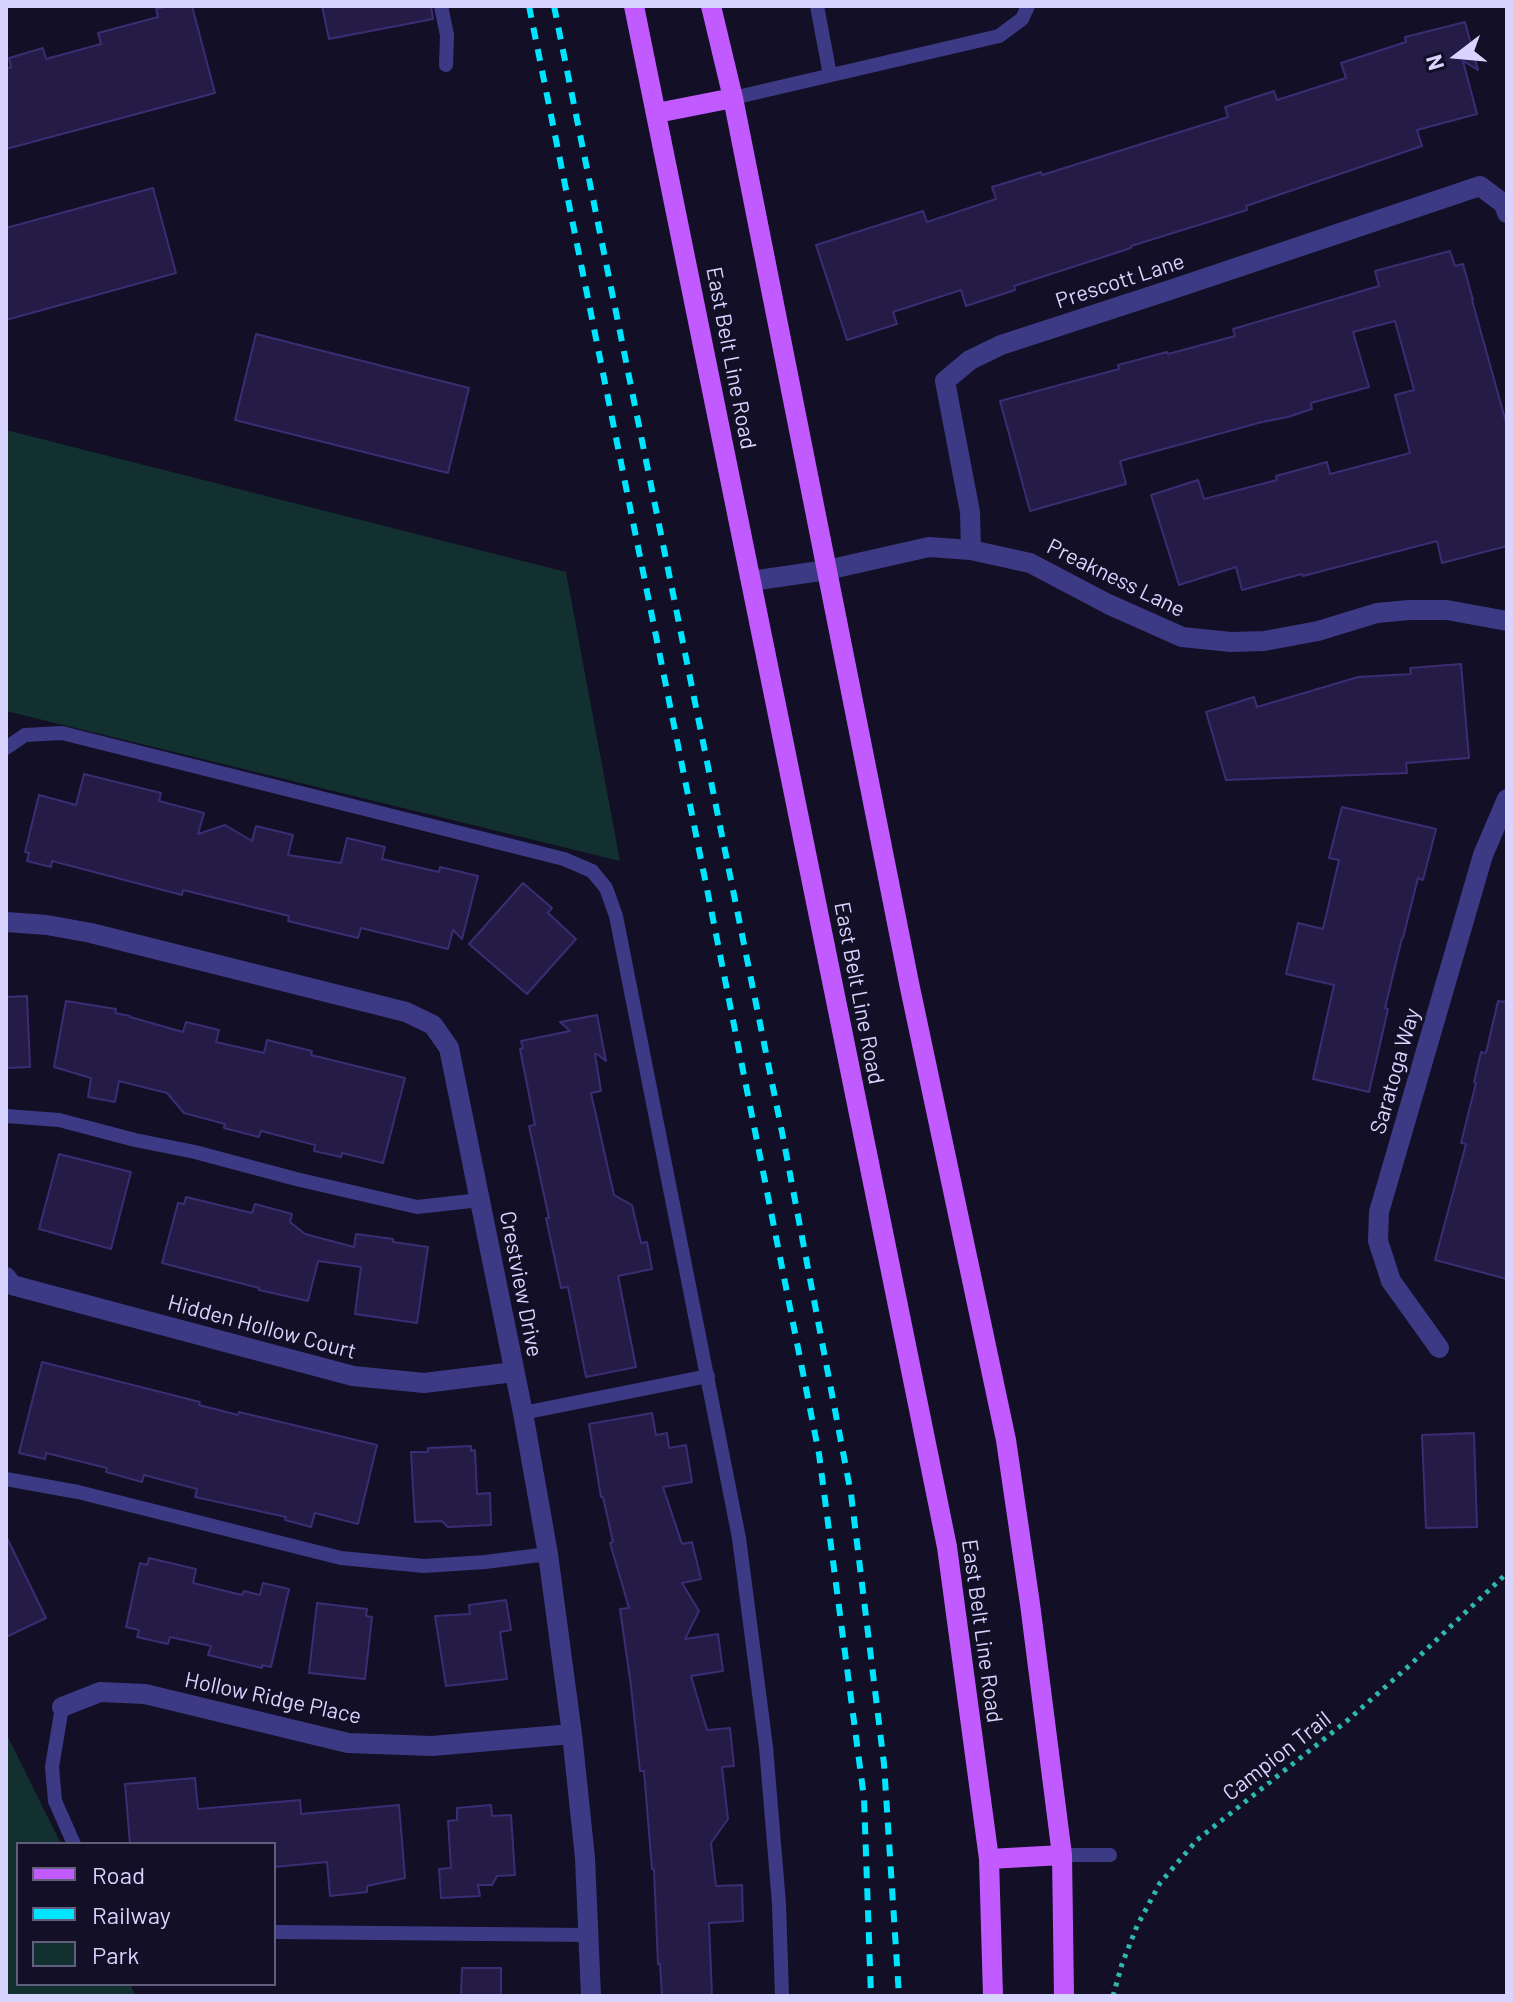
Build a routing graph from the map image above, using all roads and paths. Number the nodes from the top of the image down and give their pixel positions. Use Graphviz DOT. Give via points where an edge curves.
graph roads {
  1 [pos="441,6"];
  2 [pos="634,6"];
  3 [pos="711,6"];
  4 [pos="817,6"];
  5 [pos="1028,6"];
  6 [pos="446,65"];
  7 [pos="830,75"];
  8 [pos="733,98"];
  9 [pos="657,113"];
  10 [pos="1507,213"];
  11 [pos="971,550"];
  12 [pos="827,570"];
  13 [pos="751,581"];
  14 [pos="1507,621"];
  15 [pos="6,748"];
  16 [pos="1507,799"];
  17 [pos="6,922"];
  18 [pos="6,1116"];
  19 [pos="480,1200"];
  20 [pos="6,1277"];
  21 [pos="1439,1348"];
  22 [pos="514,1372"];
  23 [pos="708,1376"];
  24 [pos="523,1413"];
  25 [pos="6,1479"];
  26 [pos="548,1554"];
  27 [pos="1507,1573"];
  28 [pos="62,1707"];
  29 [pos="572,1734"];
  30 [pos="73,1842"];
  31 [pos="1062,1855"];
  32 [pos="1110,1855"];
  33 [pos="989,1859"];
  34 [pos="276,1932"];
  35 [pos="589,1935"];
  36 [pos="591,1996"];
  37 [pos="782,1996"];
  38 [pos="993,1996"];
  39 [pos="1064,1996"];
  40 [pos="1113,1996"];
  1 -- 6 [label="lane"];
  2 -- 9 [label="main road, East Belt Line Road"];
  3 -- 8 [label="main road"];
  4 -- 7 [label="lane"];
  5 -- 7 [label="lane" via="1022,19 999,36"];
  7 -- 8 [label="lane"];
  8 -- 9 [label="main road"];
  8 -- 12 [label="main road"];
  9 -- 13 [label="main road, East Belt Line Road"];
  10 -- 11 [label="street, Prescott Lane" via="1504,204 1480,186 1001,345 970,360 945,381 970,512"];
  11 -- 12 [label="street, Preakness Lane" via="929,547"];
  11 -- 14 [label="street, Preakness Lane" via="1030,563 1182,637 1264,641 1409,610 1447,610"];
  12 -- 13 [label="street, Preakness Lane"];
  12 -- 31 [label="main road" via="1006,1440"];
  13 -- 33 [label="main road, East Belt Line Road" via="947,1547"];
  15 -- 23 [label="lane" via="25,735 62,733 549,855 592,871 606,888 616,916"];
  16 -- 21 [label="street, Saratoga Way" via="1483,855 1379,1212 1378,1241 1391,1281"];
  17 -- 19 [label="street, Crestview Drive" via="91,933 406,1012 433,1025 449,1048"];
  18 -- 19 [label="lane" via="59,1120 417,1207"];
  19 -- 22 [label="street, Crestview Drive"];
  20 -- 22 [label="street, Hidden Hollow Court" via="12,1285 353,1376 424,1383"];
  22 -- 24 [label="street, Crestview Drive"];
  23 -- 24 [label="lane"];
  23 -- 37 [label="lane" via="739,1538 766,1747"];
  24 -- 26 [label="street, Crestview Drive"];
  25 -- 26 [label="lane" via="341,1558 424,1566"];
  26 -- 29 [label="street, Crestview Drive"];
  27 -- 40 [label="path, Campion Trail" via="1348,1720 1197,1840 1160,1883 1137,1926"];
  28 -- 29 [label="street, Hollow Ridge Place" via="100,1692 145,1694 348,1743 432,1746"];
  28 -- 30 [label="lane" via="52,1767 55,1801"];
  29 -- 35 [label="street, Crestview Drive"];
  31 -- 32 [label="lane"];
  31 -- 33 [label="main road"];
  31 -- 39 [label="main road"];
  33 -- 38 [label="main road, East Belt Line Road"];
  34 -- 35 [label="lane"];
  35 -- 36 [label="street, Crestview Drive"];
}
